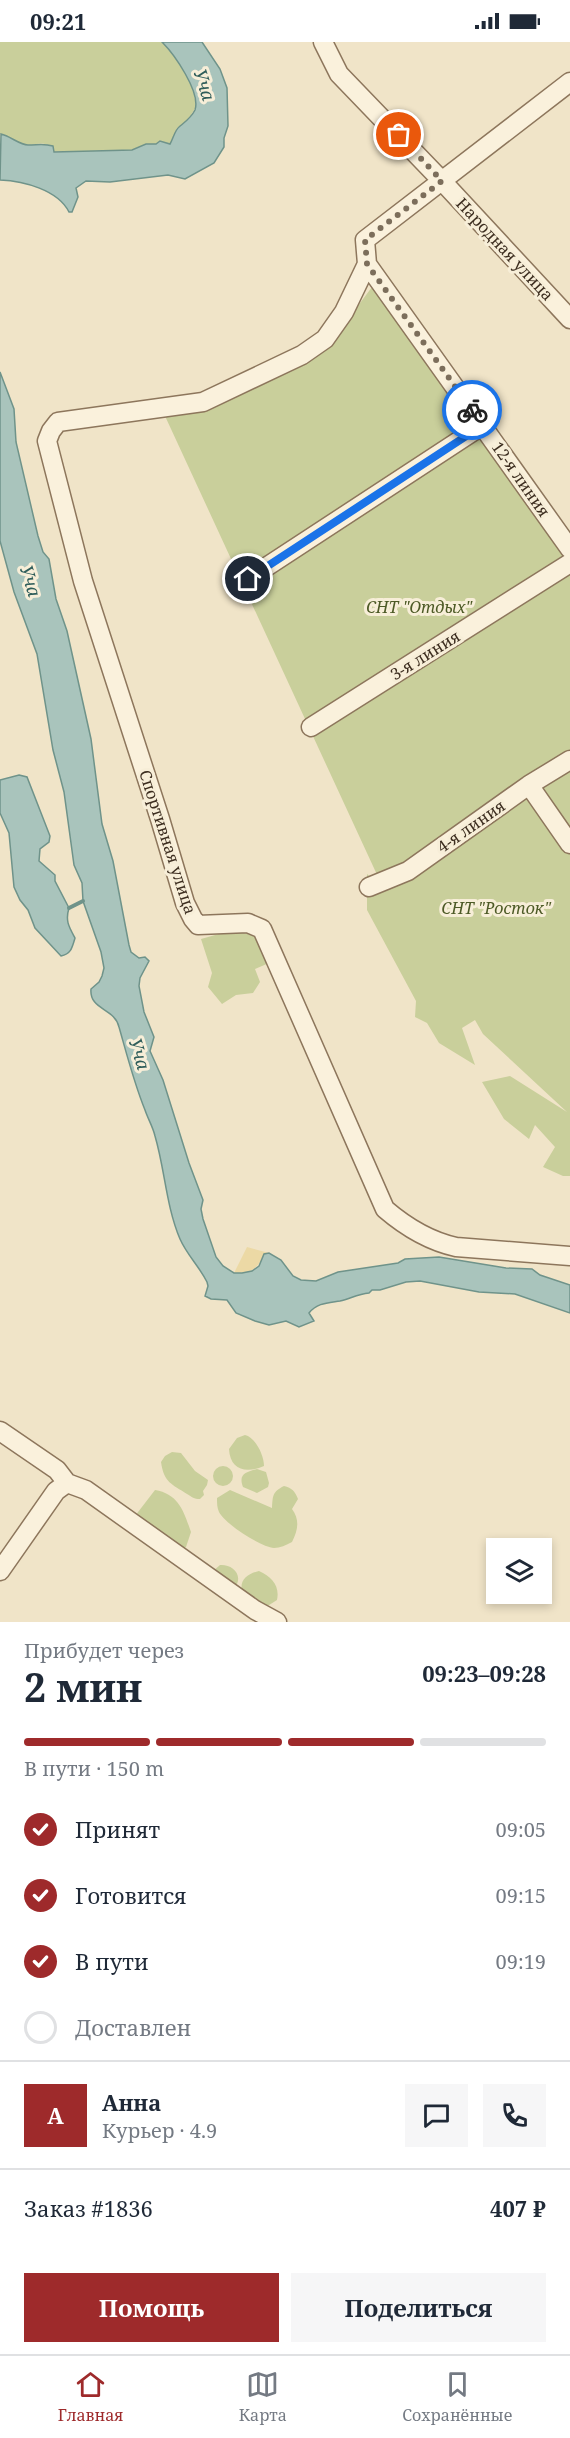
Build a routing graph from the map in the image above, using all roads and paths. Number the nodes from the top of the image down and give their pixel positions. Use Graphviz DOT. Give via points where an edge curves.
graph roads {
  1 [pos="323,42"];
  2 [pos="570,82"];
  3 [pos="442,181"];
  4 [pos="367,264"];
  5 [pos="570,320"];
  6 [pos="483,425"];
  7 [pos="570,549"];
  8 [pos="570,563"];
  9 [pos="248,579"];
  10 [pos="311,727"];
  11 [pos="570,760"];
  12 [pos="529,785"];
  13 [pos="570,844"];
  14 [pos="369,887"];
  15 [pos="570,1256"];
  16 [pos="0,1431"];
  17 [pos="67,1483"];
  18 [pos="0,1571"];
  19 [pos="277,1622"];
  1 -- 3 [label="street, Народная улица" via="339,74"];
  2 -- 3 [label="street"];
  3 -- 4 [label="street" via="365,240"];
  3 -- 5 [label="street, Народная улица"];
  4 -- 6 [label="street, 12-я линия"];
  4 -- 15 [label="street, Спортивная улица" via="344,312 325,339 302,355 203,402 58,422 47,441 82,581 193,919 198,924 248,923 262,929 386,1209 399,1221 441,1244"];
  6 -- 7 [label="street, 12-я линия"];
  6 -- 9 [label="street"];
  8 -- 10 [label="street, 3-я линия"];
  11 -- 12 [label="street, 4-я линия"];
  12 -- 13 [label="street"];
  12 -- 14 [label="street, 4-я линия" via="408,871"];
  16 -- 17 [label="street" via="57,1470"];
  17 -- 18 [label="street" via="56,1491"];
  17 -- 19 [label="street" via="86,1490"];
}
